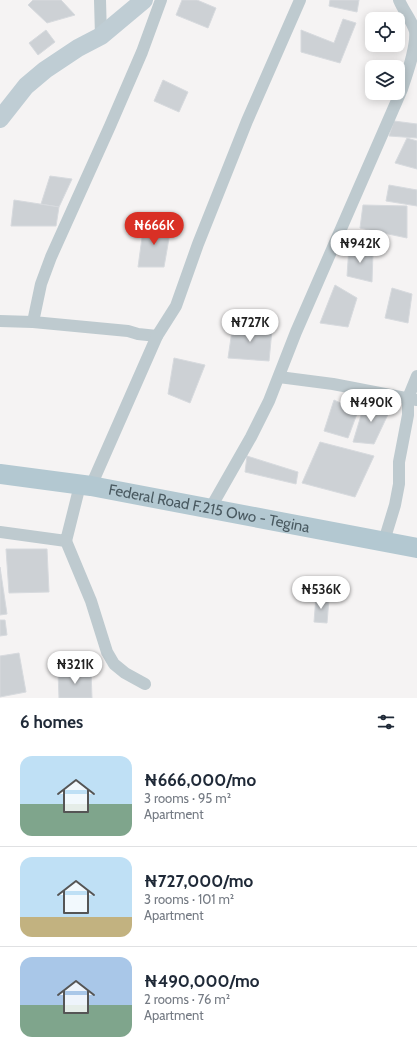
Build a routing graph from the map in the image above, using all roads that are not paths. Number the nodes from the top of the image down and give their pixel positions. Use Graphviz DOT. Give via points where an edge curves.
graph roads {
  1 [pos="100,0"];
  2 [pos="144,0"];
  3 [pos="161,0"];
  4 [pos="300,0"];
  5 [pos="399,0"];
  6 [pos="101,36"];
  7 [pos="0,119"];
  8 [pos="0,321"];
  9 [pos="33,322"];
  10 [pos="157,336"];
  11 [pos="279,376"];
  12 [pos="417,376"];
  13 [pos="413,399"];
  14 [pos="0,474"];
  15 [pos="85,486"];
  16 [pos="210,509"];
  17 [pos="0,532"];
  18 [pos="66,541"];
  19 [pos="384,541"];
  20 [pos="417,548"];
  21 [pos="145,684"];
  1 -- 6 [label="street"];
  2 -- 6 [label="main road"];
  3 -- 9 [label="street" via="142,52 51,257"];
  4 -- 10 [label="street" via="247,121 176,306"];
  5 -- 11 [label="street" via="417,37 412,60 402,89"];
  6 -- 7 [label="main road" via="44,70 26,86"];
  8 -- 9 [label="street"];
  9 -- 10 [label="street"];
  10 -- 15 [label="street"];
  11 -- 13 [label="street"];
  11 -- 16 [label="street" via="251,436"];
  12 -- 13 [label="street"];
  13 -- 19 [label="street" via="398,462 399,484 395,505"];
  14 -- 15 [label="main road, Federal Road F.215 Owo - Tegina"];
  15 -- 16 [label="main road, Federal Road F.215 Owo - Tegina"];
  15 -- 18 [label="street"];
  16 -- 19 [label="main road, Federal Road F.215 Owo - Tegina"];
  17 -- 18 [label="street"];
  18 -- 21 [label="street" via="91,601 107,652 114,664 124,673"];
  19 -- 20 [label="main road, Federal Road F.215 Owo - Tegina"];
}
